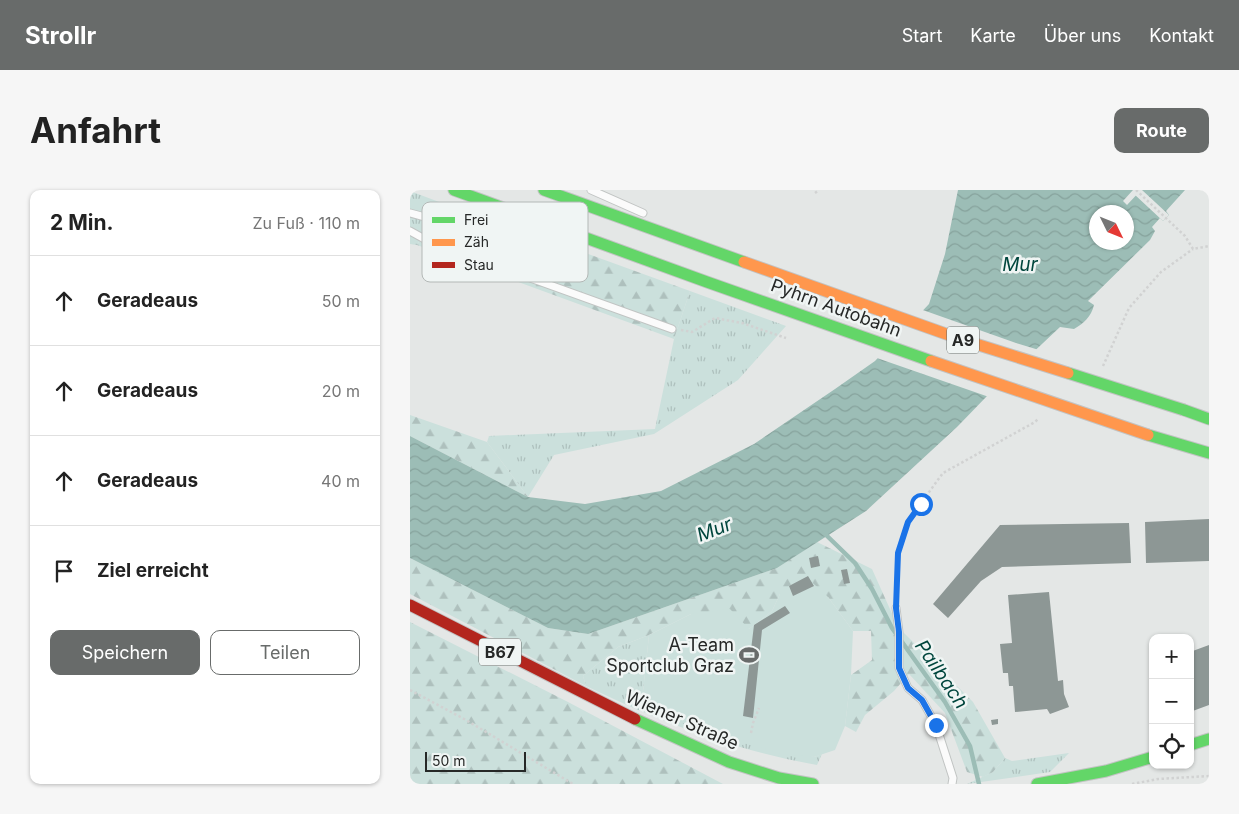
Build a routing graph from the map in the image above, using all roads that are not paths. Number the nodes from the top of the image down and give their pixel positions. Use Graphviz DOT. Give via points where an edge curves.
graph roads {
  1 [pos="454,190"];
  2 [pos="544,190"];
  3 [pos="591,190"];
  4 [pos="487,202"];
  5 [pos="577,202"];
  6 [pos="588,206"];
  7 [pos="410,212"];
  8 [pos="422,216"];
  9 [pos="410,231"];
  10 [pos="661,232"];
  11 [pos="422,238"];
  12 [pos="590,239"];
  13 [pos="541,282"];
  14 [pos="672,329"];
  15 [pos="1184,410"];
  16 [pos="1209,413"];
  17 [pos="1209,419"];
  18 [pos="1209,453"];
  19 [pos="410,605"];
  20 [pos="896,608"];
  21 [pos="1209,739"];
  22 [pos="1194,744"];
  23 [pos="1149,758"];
  24 [pos="813,784"];
  25 [pos="952,784"];
  26 [pos="1037,784"];
  1 -- 4 [label="main road, Pyhrn Autobahn / A9"];
  2 -- 5 [label="main road, Pyhrn Autobahn / A9"];
  3 -- 10 [label="lane" via="643,213"];
  6 -- 10 [label="main road, Pyhrn Autobahn / A9"];
  7 -- 8 [label="lane"];
  9 -- 11 [label="lane"];
  10 -- 15 [label="main road, Pyhrn Autobahn / A9, bridge" via="963,340"];
  12 -- 18 [label="main road, Pyhrn Autobahn / A9, bridge" via="976,377"];
  13 -- 14 [label="lane"];
  15 -- 16 [label="main road"];
  15 -- 17 [label="main road, Pyhrn Autobahn / A9"];
  19 -- 24 [label="main road, Wiener Straße / B67" via="572,688 729,762 779,778"];
  20 -- 25 [label="lane" via="899,668 908,688 922,700 936,725 953,778"];
  21 -- 22 [label="main road"];
  23 -- 26 [label="main road" via="1106,771"];
}
